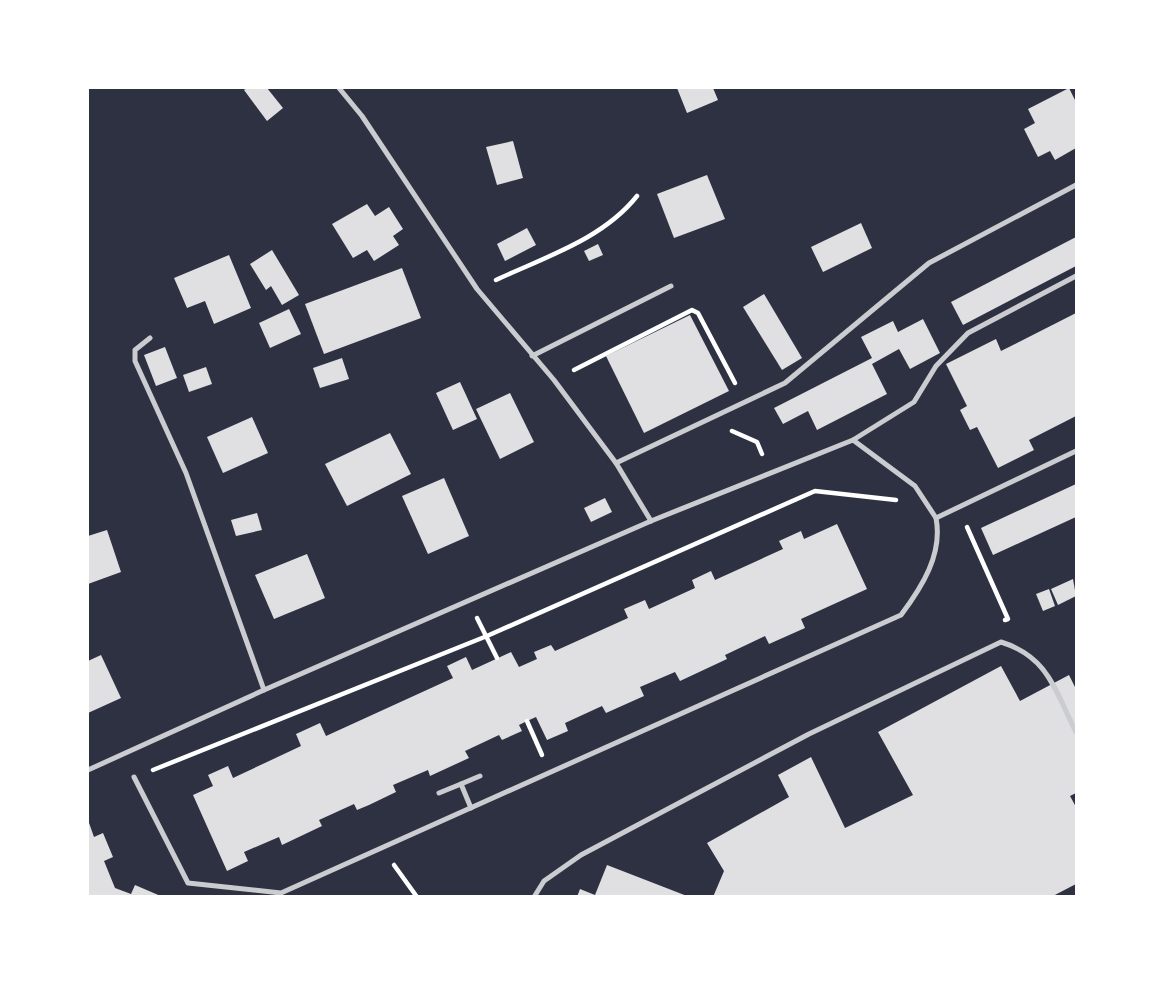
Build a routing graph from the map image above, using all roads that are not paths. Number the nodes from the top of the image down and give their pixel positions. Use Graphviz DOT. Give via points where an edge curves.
graph roads {
  1 [pos="339,88"];
  2 [pos="1076,185"];
  3 [pos="1076,276"];
  4 [pos="671,286"];
  5 [pos="150,338"];
  6 [pos="532,356"];
  7 [pos="853,440"];
  8 [pos="1076,451"];
  9 [pos="616,463"];
  10 [pos="936,518"];
  11 [pos="652,521"];
  12 [pos="264,690"];
  13 [pos="1076,732"];
  14 [pos="88,770"];
  15 [pos="480,776"];
  16 [pos="134,777"];
  17 [pos="461,784"];
  18 [pos="439,793"];
  19 [pos="471,808"];
  20 [pos="534,897"];
  1 -- 6 [label="lane" via="477,289"];
  2 -- 9 [label="lane" via="929,263 785,383"];
  3 -- 7 [label="lane" via="968,333 936,366 914,402"];
  4 -- 6 [label="lane"];
  5 -- 12 [label="lane" via="135,350 135,361 186,473"];
  6 -- 9 [label="lane"];
  7 -- 10 [label="lane" via="915,486"];
  7 -- 11 [label="lane"];
  8 -- 10 [label="lane"];
  9 -- 11 [label="lane"];
  10 -- 19 [label="lane" via="938,541 932,561 901,615"];
  11 -- 12 [label="lane"];
  12 -- 14 [label="lane"];
  13 -- 20 [label="lane" via="1040,663 1023,648 1001,642 809,734 581,855 544,881"];
  15 -- 17 [label="lane"];
  16 -- 19 [label="lane" via="188,883 281,893"];
  17 -- 18 [label="lane"];
  17 -- 19 [label="lane"];
}
